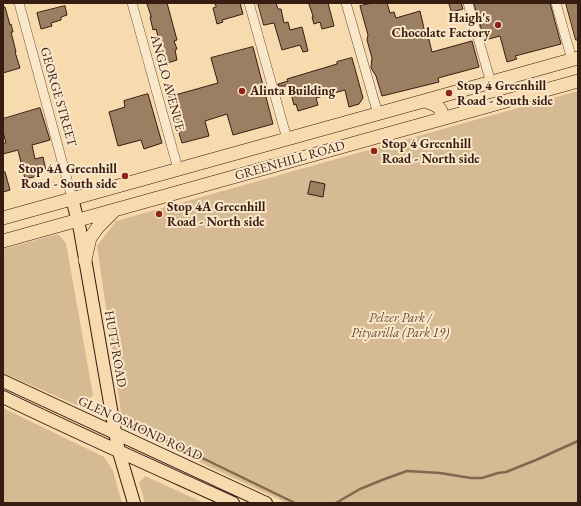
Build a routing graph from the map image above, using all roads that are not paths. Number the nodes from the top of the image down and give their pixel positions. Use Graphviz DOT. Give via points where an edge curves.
graph roads {
  1 [pos="19,3"];
  2 [pos="132,3"];
  3 [pos="249,3"];
  4 [pos="346,3"];
  5 [pos="468,3"];
  6 [pos="556,3"];
  7 [pos="575,59"];
  8 [pos="578,81"];
  9 [pos="491,83"];
  10 [pos="459,91"];
  11 [pos="425,101"];
  12 [pos="476,109"];
  13 [pos="378,114"];
  14 [pos="440,119"];
  15 [pos="311,132"];
  16 [pos="287,139"];
  17 [pos="318,153"];
  18 [pos="178,169"];
  19 [pos="134,181"];
  20 [pos="72,198"];
  21 [pos="143,202"];
  22 [pos="117,209"];
  23 [pos="3,218"];
  24 [pos="78,220"];
  25 [pos="3,241"];
  26 [pos="85,260"];
  27 [pos="3,381"];
  28 [pos="3,397"];
  29 [pos="115,432"];
  30 [pos="119,452"];
  31 [pos="134,503"];
  32 [pos="233,503"];
  33 [pos="266,503"];
  1 -- 20 [label="street, GEORGE STREET"];
  2 -- 18 [label="street, ANGLO AVENUE"];
  3 -- 16 [label="street"];
  4 -- 13 [label="street"];
  5 -- 9 [label="street"];
  6 -- 7 [label="street"];
  7 -- 9 [label="highway, GREENHILL ROAD"];
  8 -- 12 [label="highway, GREENHILL ROAD"];
  9 -- 10 [label="highway, GREENHILL ROAD"];
  10 -- 11 [label="highway, GREENHILL ROAD"];
  10 -- 12 [label="highway" via="456,103"];
  11 -- 13 [label="highway, GREENHILL ROAD"];
  11 -- 14 [label="highway" via="440,110"];
  12 -- 14 [label="highway, GREENHILL ROAD"];
  13 -- 15 [label="highway, GREENHILL ROAD"];
  14 -- 17 [label="highway, GREENHILL ROAD"];
  15 -- 16 [label="highway, GREENHILL ROAD"];
  15 -- 17 [label="highway" via="310,144"];
  16 -- 18 [label="highway, GREENHILL ROAD"];
  17 -- 21 [label="highway, GREENHILL ROAD"];
  18 -- 19 [label="highway, GREENHILL ROAD"];
  19 -- 20 [label="highway, GREENHILL ROAD"];
  19 -- 21 [label="highway" via="135,192"];
  20 -- 23 [label="highway, GREENHILL ROAD"];
  20 -- 24 [label="main road, HUTT ROAD"];
  21 -- 22 [label="highway, GREENHILL ROAD"];
  22 -- 24 [label="highway, GREENHILL ROAD"];
  22 -- 26 [label="highway" via="90,238"];
  24 -- 25 [label="highway, GREENHILL ROAD"];
  24 -- 26 [label="main road, HUTT ROAD"];
  26 -- 29 [label="main road, HUTT ROAD"];
  27 -- 29 [label="main road, GLEN OSMOND ROAD"];
  28 -- 30 [label="main road"];
  29 -- 30 [label="main road, HUTT ROAD"];
  29 -- 33 [label="main road, GLEN OSMOND ROAD"];
  30 -- 31 [label="main road, HUTT ROAD"];
  30 -- 32 [label="main road"];
}
